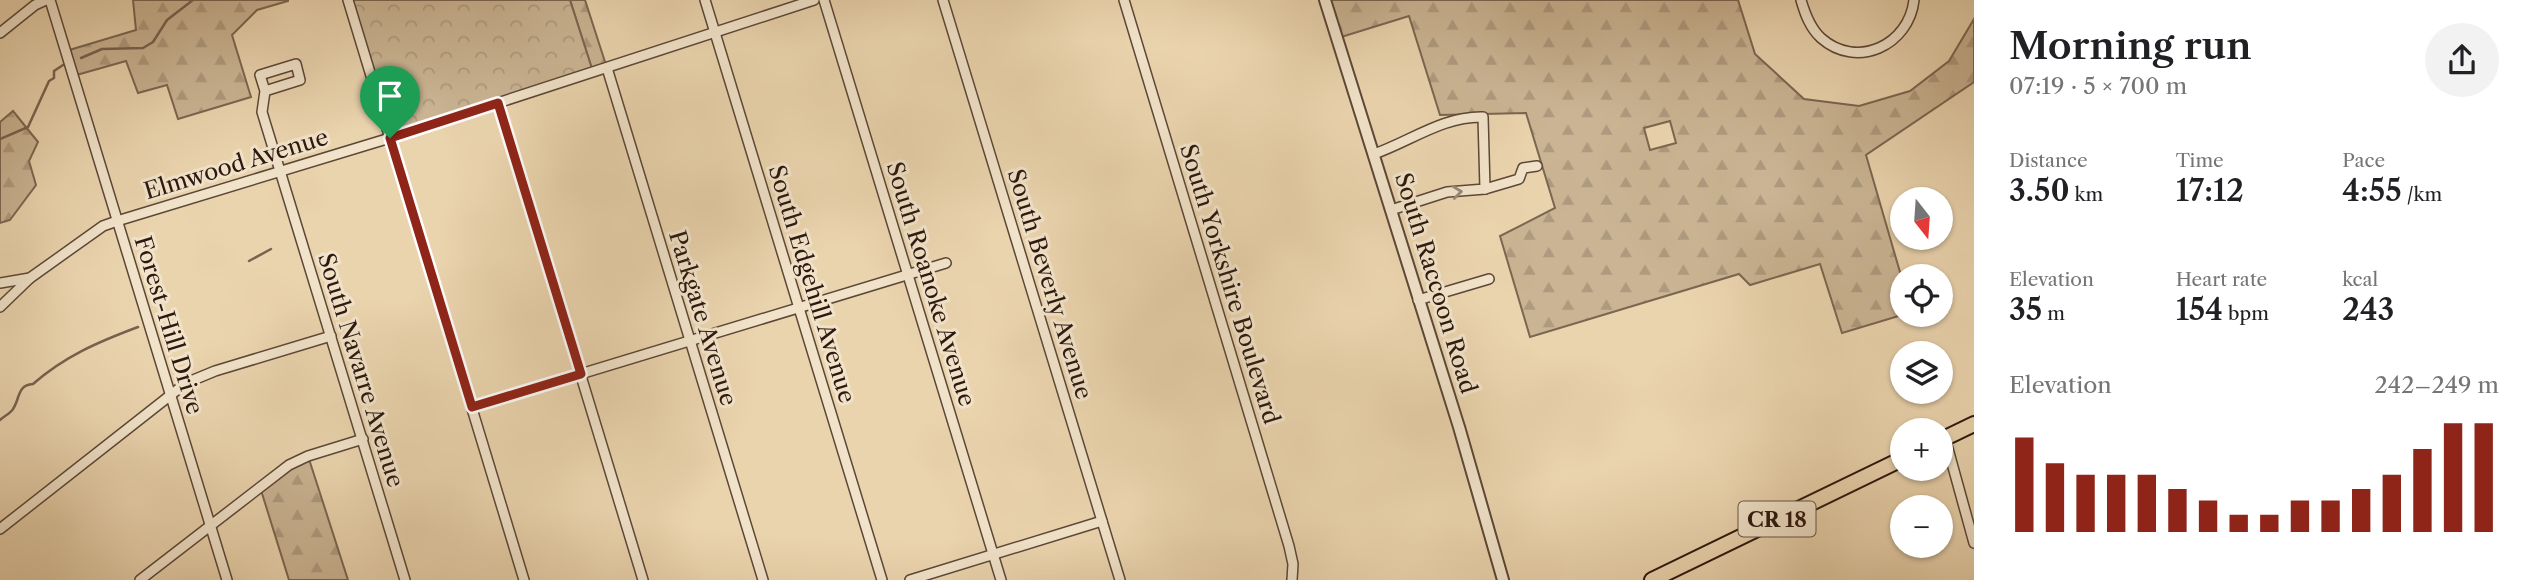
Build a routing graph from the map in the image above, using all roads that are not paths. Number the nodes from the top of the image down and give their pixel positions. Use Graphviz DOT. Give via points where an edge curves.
graph roads {
  1 [pos="48,0"];
  2 [pos="348,0"];
  3 [pos="705,0"];
  4 [pos="814,0"];
  5 [pos="824,0"];
  6 [pos="943,0"];
  7 [pos="1124,0"];
  8 [pos="1325,0"];
  9 [pos="1801,0"];
  10 [pos="1914,0"];
  11 [pos="0,33"];
  12 [pos="715,33"];
  13 [pos="607,68"];
  14 [pos="265,91"];
  15 [pos="498,103"];
  16 [pos="390,138"];
  17 [pos="1374,154"];
  18 [pos="1537,166"];
  19 [pos="281,171"];
  20 [pos="1485,188"];
  21 [pos="1391,210"];
  22 [pos="117,221"];
  23 [pos="946,263"];
  24 [pos="907,273"];
  25 [pos="30,278"];
  26 [pos="1489,279"];
  27 [pos="0,283"];
  28 [pos="1418,300"];
  29 [pos="0,307"];
  30 [pos="798,307"];
  31 [pos="331,336"];
  32 [pos="690,341"];
  33 [pos="581,374"];
  34 [pos="170,394"];
  35 [pos="472,407"];
  36 [pos="1974,424"];
  37 [pos="1953,434"];
  38 [pos="363,439"];
  39 [pos="1890,465"];
  40 [pos="1953,473"];
  41 [pos="1102,521"];
  42 [pos="209,526"];
  43 [pos="0,529"];
  44 [pos="1974,543"];
  45 [pos="993,555"];
  46 [pos="140,580"];
  47 [pos="226,580"];
  48 [pos="405,580"];
  49 [pos="524,580"];
  50 [pos="643,580"];
  51 [pos="762,580"];
  52 [pos="881,580"];
  53 [pos="910,580"];
  54 [pos="1000,580"];
  55 [pos="1119,580"];
  56 [pos="1292,580"];
  57 [pos="1503,580"];
  58 [pos="1652,580"];
  1 -- 11 [label="street"];
  1 -- 22 [label="street, Forest-Hill Drive"];
  2 -- 16 [label="street"];
  3 -- 12 [label="street, South Edgehill Avenue"];
  4 -- 12 [label="street, Elmwood Avenue"];
  5 -- 24 [label="street, South Roanoke Avenue"];
  6 -- 41 [label="street, South Beverly Avenue"];
  7 -- 56 [label="street, South Yorkshire Boulevard" via="1289,546"];
  8 -- 17 [label="street, South Raccoon Road"];
  9 -- 10 [label="street" via="1811,25 1829,44 1847,51 1874,50 1890,43 1904,29"];
  12 -- 13 [label="street, Elmwood Avenue"];
  12 -- 30 [label="street, South Edgehill Avenue"];
  13 -- 15 [label="street, Elmwood Avenue"];
  13 -- 32 [label="street, Parkgate Avenue"];
  14 -- 19 [label="street, South Navarre Avenue" via="262,112"];
  15 -- 16 [label="street, Elmwood Avenue"];
  15 -- 33 [label="street"];
  16 -- 19 [label="street, Elmwood Avenue"];
  16 -- 35 [label="street"];
  17 -- 20 [label="street" via="1449,121 1483,117"];
  17 -- 21 [label="street, South Raccoon Road"];
  18 -- 20 [label="street" via="1523,168 1519,179"];
  19 -- 22 [label="street, Elmwood Avenue"];
  19 -- 31 [label="street, South Navarre Avenue"];
  21 -- 20 [label="street, one-way" via="1447,192"];
  21 -- 28 [label="street, South Raccoon Road"];
  22 -- 25 [label="street, Elmwood Avenue"];
  22 -- 34 [label="street, Forest-Hill Drive"];
  23 -- 24 [label="street"];
  24 -- 30 [label="street"];
  24 -- 45 [label="street, South Roanoke Avenue"];
  25 -- 27 [label="street, Elmwood Avenue"];
  25 -- 29 [label="street"];
  26 -- 28 [label="street"];
  28 -- 57 [label="street, South Raccoon Road"];
  30 -- 32 [label="street"];
  30 -- 52 [label="street, South Edgehill Avenue"];
  31 -- 34 [label="street" via="215,371"];
  31 -- 38 [label="street, South Navarre Avenue"];
  32 -- 33 [label="street"];
  32 -- 51 [label="street, Parkgate Avenue"];
  33 -- 35 [label="street"];
  33 -- 50 [label="street"];
  34 -- 42 [label="street, Forest-Hill Drive"];
  34 -- 43 [label="street"];
  35 -- 49 [label="street"];
  36 -- 37 [label="main road"];
  38 -- 42 [label="street" via="289,465"];
  38 -- 48 [label="street, South Navarre Avenue"];
  39 -- 58 [label="main road, CR 18"];
  40 -- 44 [label="street"];
  41 -- 45 [label="street"];
  41 -- 55 [label="street, South Beverly Avenue"];
  42 -- 46 [label="street"];
  42 -- 47 [label="street, Forest-Hill Drive"];
  45 -- 53 [label="street"];
  45 -- 54 [label="street, South Roanoke Avenue"];
}
